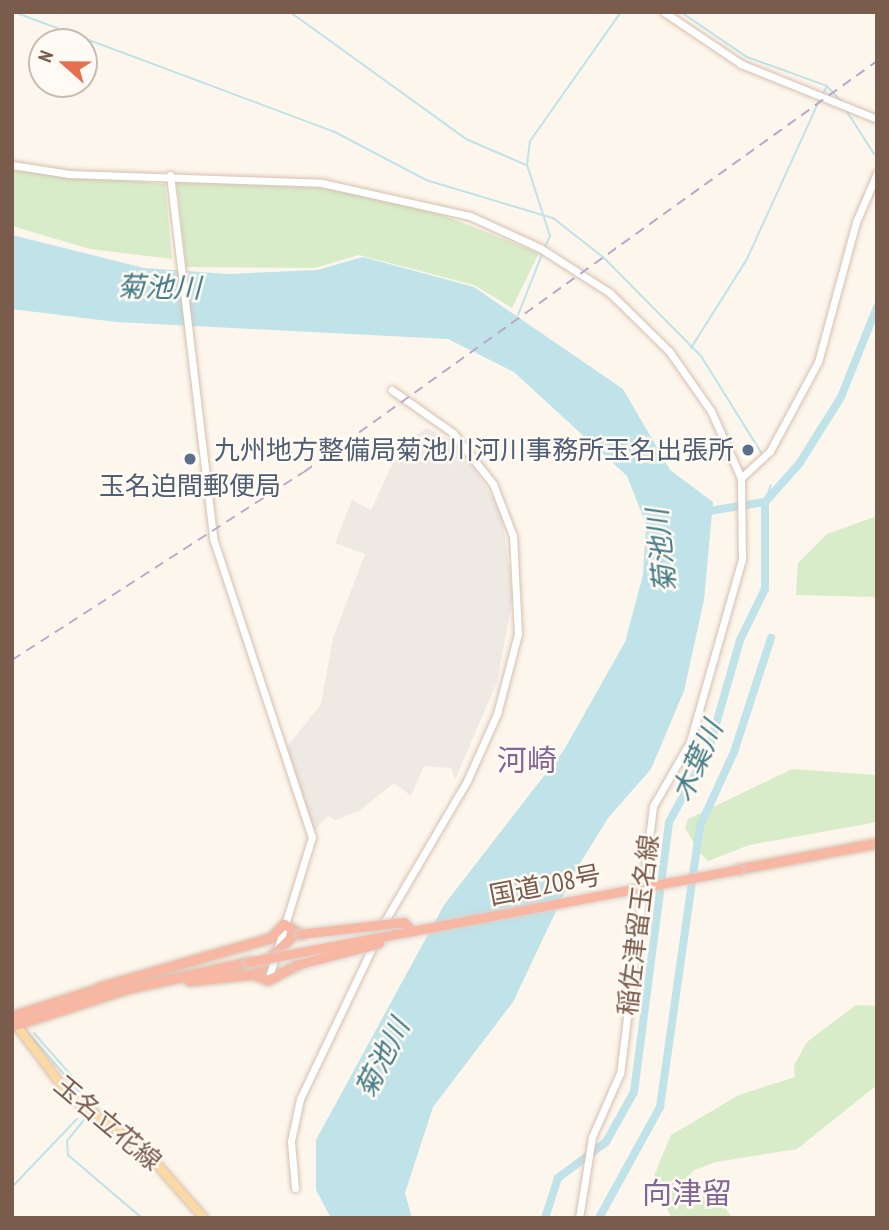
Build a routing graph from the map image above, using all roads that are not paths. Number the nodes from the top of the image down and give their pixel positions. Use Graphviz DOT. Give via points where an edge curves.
graph roads {
  1 [pos="664,12"];
  2 [pos="877,119"];
  3 [pos="12,165"];
  4 [pos="877,173"];
  5 [pos="170,179"];
  6 [pos="392,390"];
  7 [pos="741,478"];
  8 [pos="877,843"];
  9 [pos="284,925"];
  10 [pos="438,927"];
  11 [pos="412,931"];
  12 [pos="297,934"];
  13 [pos="251,944"];
  14 [pos="275,954"];
  15 [pos="296,965"];
  16 [pos="222,968"];
  17 [pos="253,974"];
  18 [pos="268,980"];
  19 [pos="99,987"];
  20 [pos="111,995"];
  21 [pos="13,1022"];
  22 [pos="295,1188"];
  23 [pos="204,1218"];
  24 [pos="579,1218"];
  1 -- 2 [label="main road" via="741,64"];
  3 -- 5 [label="main road" via="69,174"];
  4 -- 7 [label="main road" via="856,222 818,362 776,442"];
  5 -- 7 [label="main road, 稲佐津留玉名線" via="370,191 470,216 540,248 610,293 669,351 711,411"];
  5 -- 9 [label="main road" via="213,538 312,837"];
  6 -- 22 [label="main road" via="453,433 493,484 513,536 518,634 497,714 467,781 386,919 300,1099 291,1140"];
  7 -- 24 [label="main road, 稲佐津留玉名線" via="745,513 733,602 694,730 653,806 620,1073 590,1149"];
  8 -- 10 [label="highway, 国道208号, bridge"];
  9 -- 12 [label="highway"];
  9 -- 13 [label="highway"];
  9 -- 14 [label="main road"];
  10 -- 11 [label="highway, 国道208号, bridge"];
  10 -- 15 [label="highway, bridge"];
  11 -- 12 [label="highway, bridge" via="404,922"];
  11 -- 16 [label="highway, 国道208号, bridge"];
  12 -- 14 [label="highway"];
  13 -- 14 [label="highway"];
  13 -- 19 [label="highway"];
  14 -- 15 [label="highway"];
  14 -- 17 [label="highway"];
  14 -- 18 [label="main road"];
  15 -- 18 [label="highway"];
  16 -- 19 [label="highway, 国道208号"];
  16 -- 20 [label="highway, 国道208号"];
  17 -- 18 [label="highway"];
  17 -- 20 [label="highway"];
  19 -- 21 [label="highway, 国道208号"];
  20 -- 21 [label="highway, 国道208号"];
  21 -- 23 [label="main road, 玉名立花線" via="68,1094 147,1153"];
}
